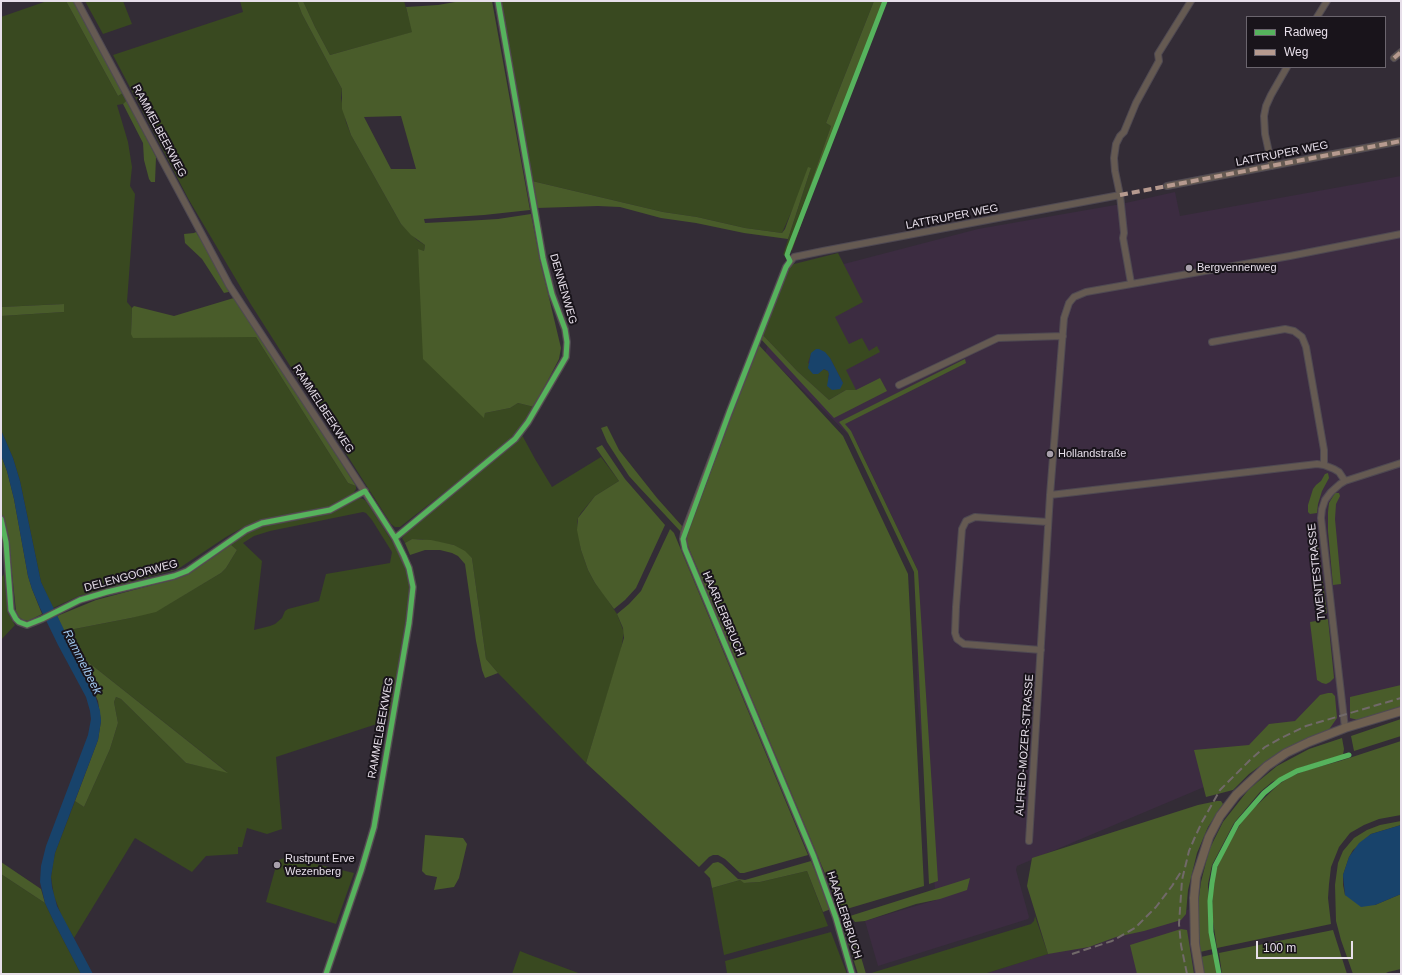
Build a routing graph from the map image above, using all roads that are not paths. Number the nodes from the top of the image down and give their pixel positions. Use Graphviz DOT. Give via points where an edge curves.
graph roads {
  1 [pos="77,1"];
  2 [pos="498,1"];
  3 [pos="1192,1"];
  4 [pos="1327,1"];
  5 [pos="1318,16"];
  6 [pos="1401,52"];
  7 [pos="1394,58"];
  8 [pos="1286,68"];
  9 [pos="1401,141"];
  10 [pos="1272,166"];
  11 [pos="1167,186"];
  12 [pos="1120,195"];
  13 [pos="1401,234"];
  14 [pos="790,261"];
  15 [pos="1131,283"];
  16 [pos="1062,336"];
  17 [pos="1212,342"];
  18 [pos="899,385"];
  19 [pos="1401,463"];
  20 [pos="1324,465"];
  21 [pos="1345,481"];
  22 [pos="365,491"];
  23 [pos="1050,495"];
  24 [pos="1,519"];
  25 [pos="1048,522"];
  26 [pos="395,538"];
  27 [pos="1041,650"];
  28 [pos="1401,711"];
  29 [pos="1345,728"];
  30 [pos="1029,841"];
  31 [pos="326,974"];
  32 [pos="852,974"];
  33 [pos="1200,974"];
  1 -- 22 [label="street, RAMMELBEEKWEG" via="229,285"];
  2 -- 26 [label="street, DENNENWEG" via="544,258 552,294 565,329 566,357 528,422 515,439"];
  3 -- 12 [label="street" via="1158,54 1159,61 1116,144 1115,171"];
  4 -- 5 [label="street"];
  6 -- 7 [label="street"];
  8 -- 10 [label="street" via="1271,95 1264,116"];
  9 -- 10 [label="street, LATTRUPER WEG"];
  10 -- 11 [label="street, LATTRUPER WEG"];
  12 -- 14 [label="street, LATTRUPER WEG" via="798,256"];
  12 -- 15 [label="street" via="1123,238"];
  13 -- 15 [label="street, ALFRED-MOZER-STRASSE"];
  14 -- 32 [label="street, HAARLERBRUCH" via="726,420 684,533 683,545 814,857 836,918"];
  15 -- 16 [label="street, ALFRED-MOZER-STRASSE" via="1074,297 1066,310"];
  16 -- 18 [label="street" via="998,338"];
  16 -- 23 [label="street, ALFRED-MOZER-STRASSE"];
  17 -- 20 [label="street" via="1285,329 1294,331 1302,337 1309,362 1324,450"];
  19 -- 21 [label="street, TWENTESTRASSE"];
  20 -- 21 [label="street" via="1339,472"];
  20 -- 23 [label="street"];
  21 -- 29 [label="street, TWENTESTRASSE" via="1325,500 1321,518"];
  22 -- 24 [label="street, DELENGOORWEG" via="330,510 262,523 246,530 187,571 80,600 27,625 19,622 11,610 6,542"];
  22 -- 26 [label="street, RAMMELBEEKWEG"];
  23 -- 25 [label="street, ALFRED-MOZER-STRASSE"];
  25 -- 27 [label="street, ALFRED-MOZER-STRASSE"];
  25 -- 27 [label="street" via="975,517 966,521 962,529 956,607 955,633 957,639 964,644"];
  26 -- 31 [label="street, RAMMELBEEKWEG" via="412,579 408,623 374,827 362,871"];
  27 -- 30 [label="street, ALFRED-MOZER-STRASSE"];
  28 -- 29 [label="main road"];
  29 -- 33 [label="main road" via="1308,742 1273,762 1236,795 1220,816 1209,837 1196,877 1195,944"];
}
